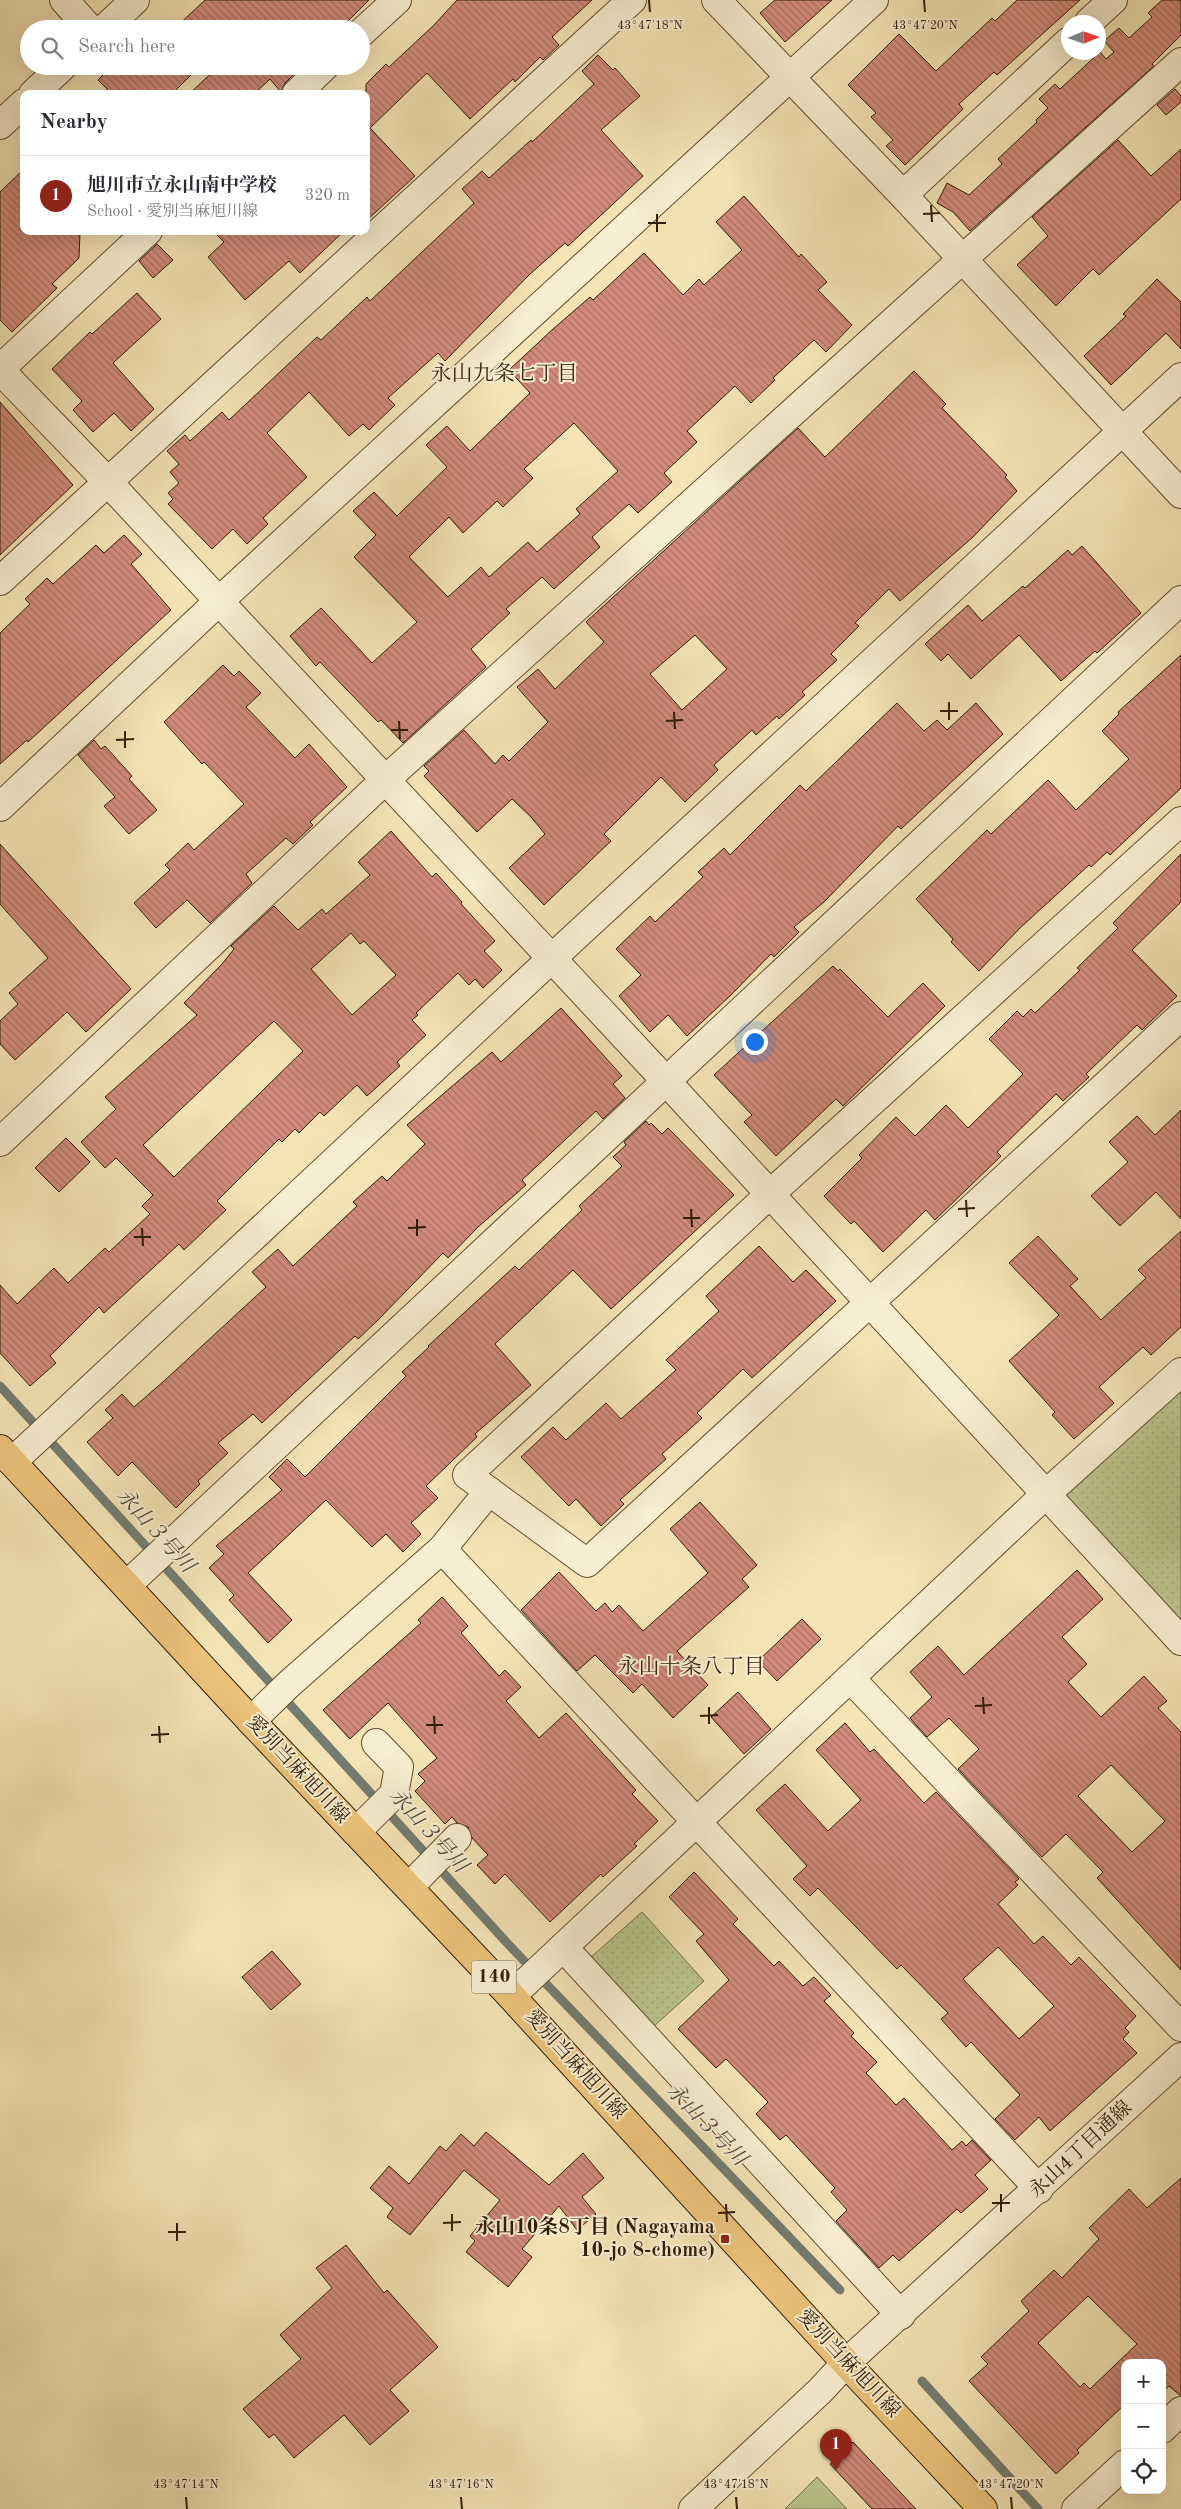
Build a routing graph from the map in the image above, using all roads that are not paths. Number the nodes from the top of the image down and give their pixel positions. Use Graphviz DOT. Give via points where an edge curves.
graph roads {
  1 [pos="64,0"];
  2 [pos="135,0"];
  3 [pos="396,0"];
  4 [pos="632,0"];
  5 [pos="716,0"];
  6 [pos="874,0"];
  7 [pos="1113,0"];
  8 [pos="1097,15"];
  9 [pos="82,20"];
  10 [pos="114,20"];
  11 [pos="370,25"];
  12 [pos="1061,48"];
  13 [pos="1181,62"];
  14 [pos="53,75"];
  15 [pos="316,75"];
  16 [pos="790,77"];
  17 [pos="37,90"];
  18 [pos="300,90"];
  19 [pos="20,107"];
  20 [pos="0,125"];
  21 [pos="903,195"];
  22 [pos="144,235"];
  23 [pos="962,260"];
  24 [pos="0,370"];
  25 [pos="1181,377"];
  26 [pos="1122,431"];
  27 [pos="107,481"];
  28 [pos="1181,494"];
  29 [pos="0,581"];
  30 [pos="1181,600"];
  31 [pos="218,602"];
  32 [pos="384,781"];
  33 [pos="0,807"];
  34 [pos="1181,821"];
  35 [pos="551,959"];
  36 [pos="1181,1016"];
  37 [pos="666,1081"];
  38 [pos="0,1142"];
  39 [pos="770,1195"];
  40 [pos="871,1303"];
  41 [pos="1181,1372"];
  42 [pos="14,1452"];
  43 [pos="489,1491"];
  44 [pos="1045,1495"];
  45 [pos="442,1549"];
  46 [pos="136,1576"];
  47 [pos="1181,1641"];
  48 [pos="850,1678"];
  49 [pos="270,1703"];
  50 [pos="376,1743"];
  51 [pos="364,1823"];
  52 [pos="696,1824"];
  53 [pos="556,1953"];
  54 [pos="520,1988"];
  55 [pos="1181,2027"];
  56 [pos="1181,2057"];
  57 [pos="1039,2189"];
  58 [pos="901,2314"];
  59 [pos="846,2363"];
  60 [pos="1181,2411"];
  61 [pos="1166,2425"];
  62 [pos="1121,2468"];
  63 [pos="693,2509"];
  64 [pos="983,2509"];
  65 [pos="1076,2509"];
  1 -- 9 [label="street"];
  2 -- 10 [label="street"];
  3 -- 11 [label="street"];
  4 -- 27 [label="street"];
  5 -- 16 [label="street"];
  6 -- 16 [label="street"];
  7 -- 8 [label="street"];
  12 -- 21 [label="street"];
  13 -- 23 [label="street"];
  14 -- 17 [label="street"];
  15 -- 18 [label="street"];
  16 -- 21 [label="street"];
  16 -- 31 [label="street"];
  19 -- 20 [label="street"];
  21 -- 23 [label="street"];
  22 -- 24 [label="street"];
  23 -- 26 [label="street"];
  23 -- 32 [label="street"];
  24 -- 27 [label="street"];
  25 -- 26 [label="street"];
  26 -- 28 [label="street"];
  26 -- 35 [label="street"];
  27 -- 29 [label="street"];
  27 -- 31 [label="street"];
  30 -- 37 [label="street"];
  31 -- 32 [label="street"];
  31 -- 33 [label="street"];
  32 -- 35 [label="street"];
  32 -- 38 [label="street"];
  34 -- 39 [label="street"];
  35 -- 37 [label="street"];
  35 -- 42 [label="street" via="50,1427"];
  36 -- 40 [label="street"];
  37 -- 39 [label="street"];
  37 -- 46 [label="street"];
  39 -- 40 [label="street"];
  39 -- 43 [label="street" via="467,1475"];
  40 -- 43 [label="street" via="587,1563"];
  40 -- 44 [label="street"];
  41 -- 44 [label="street"];
  42 -- 46 [label="main road, 愛別当麻旭川線 / 140"];
  43 -- 45 [label="street"];
  44 -- 47 [label="street"];
  44 -- 48 [label="street"];
  45 -- 49 [label="street"];
  45 -- 52 [label="street"];
  46 -- 49 [label="main road, 愛別当麻旭川線 / 140"];
  48 -- 52 [label="street"];
  48 -- 55 [label="street"];
  49 -- 51 [label="main road, 愛別当麻旭川線 / 140"];
  50 -- 51 [label="street" via="399,1767 394,1794"];
  51 -- 54 [label="main road, 愛別当麻旭川線 / 140" via="432,1863"];
  52 -- 53 [label="street"];
  52 -- 57 [label="street"];
  53 -- 54 [label="street"];
  53 -- 58 [label="street"];
  54 -- 59 [label="main road, 愛別当麻旭川線 / 140"];
  56 -- 57 [label="street, 永山4丁目通線"];
  57 -- 58 [label="street, 永山4丁目通線"];
  58 -- 59 [label="street, 永山4丁目通線"];
  59 -- 63 [label="street, 永山4丁目通線"];
  59 -- 64 [label="main road, 愛別当麻旭川線 / 140"];
  60 -- 61 [label="street"];
  62 -- 65 [label="street"];
}
